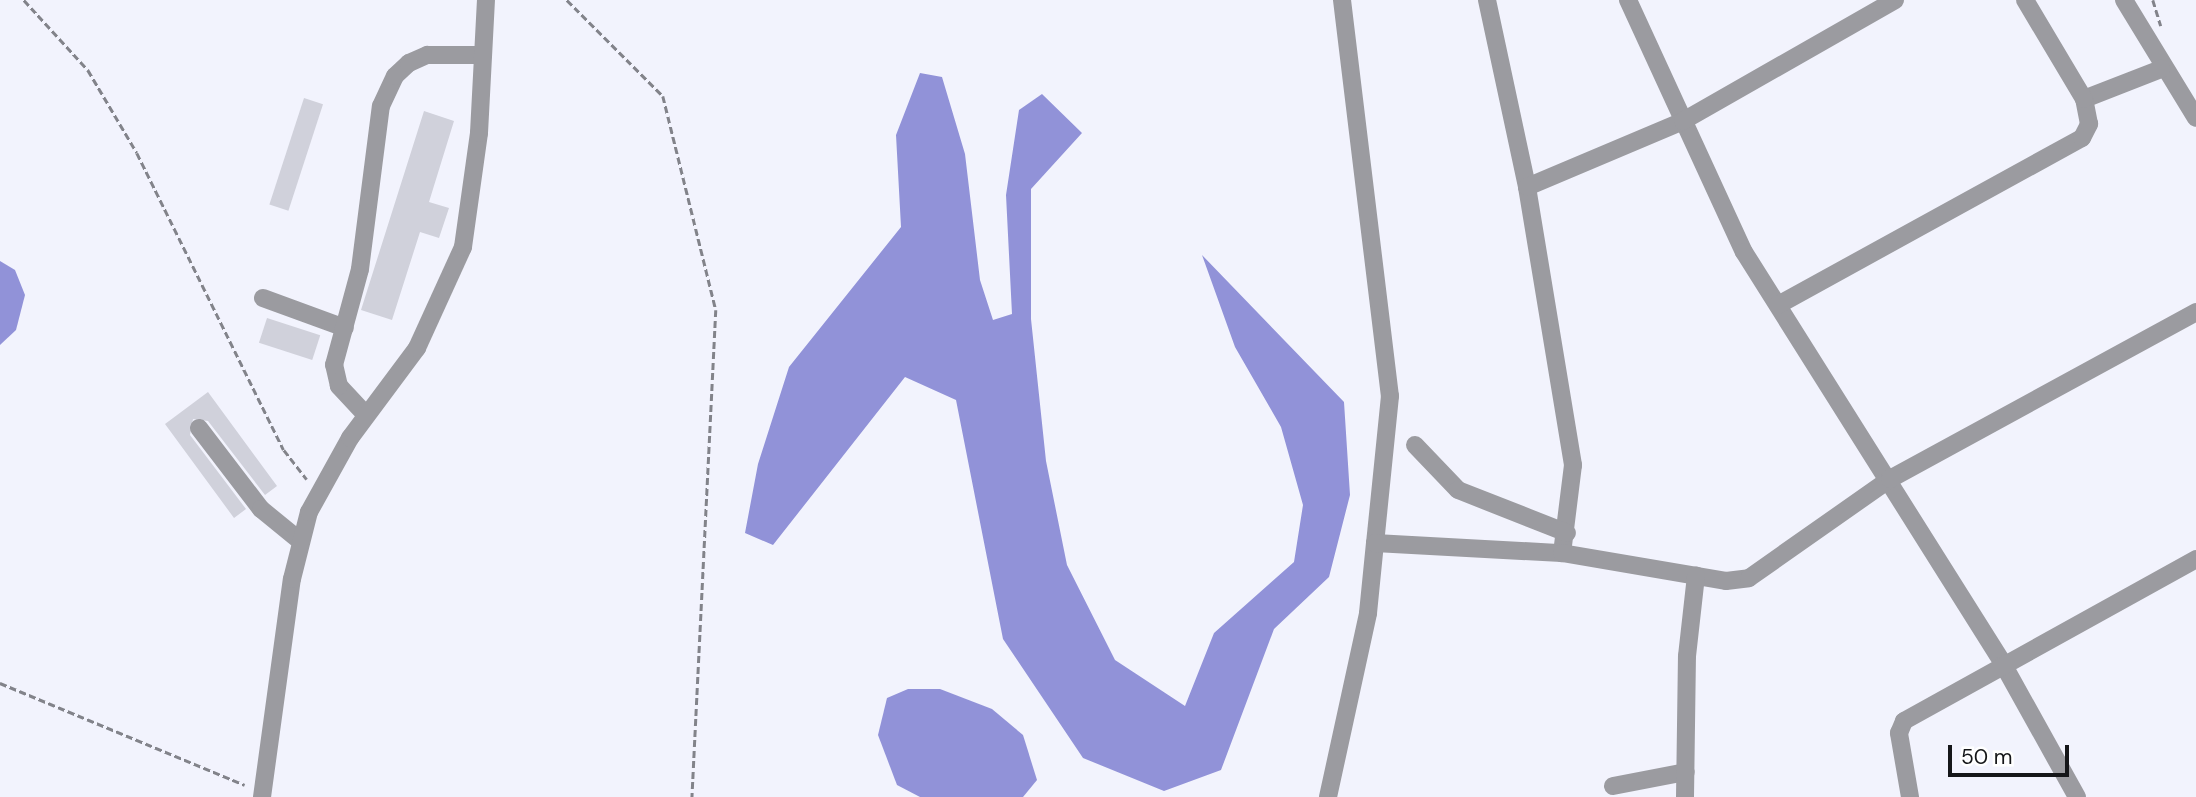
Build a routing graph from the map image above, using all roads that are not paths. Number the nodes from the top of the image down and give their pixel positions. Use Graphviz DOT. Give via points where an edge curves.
graph roads {
  1 [pos="486,0"];
  2 [pos="1342,0"];
  3 [pos="1487,0"];
  4 [pos="1628,0"];
  5 [pos="1895,0"];
  6 [pos="2025,0"];
  7 [pos="2124,0"];
  8 [pos="483,55"];
  9 [pos="2161,69"];
  10 [pos="2084,99"];
  11 [pos="2196,118"];
  12 [pos="1683,121"];
  13 [pos="1527,187"];
  14 [pos="262,298"];
  15 [pos="1778,305"];
  16 [pos="2196,312"];
  17 [pos="345,328"];
  18 [pos="366,415"];
  19 [pos="199,428"];
  20 [pos="1415,445"];
  21 [pos="1889,479"];
  22 [pos="1567,533"];
  23 [pos="299,540"];
  24 [pos="1375,543"];
  25 [pos="1562,553"];
  26 [pos="2196,559"];
  27 [pos="1696,576"];
  28 [pos="2003,664"];
  29 [pos="1686,772"];
  30 [pos="1614,786"];
  31 [pos="262,796"];
  32 [pos="1328,797"];
  33 [pos="1685,797"];
  34 [pos="1910,797"];
  35 [pos="2077,797"];
  1 -- 8 [label="street"];
  2 -- 24 [label="street" via="1390,396"];
  3 -- 13 [label="street"];
  4 -- 12 [label="street"];
  5 -- 12 [label="street"];
  6 -- 10 [label="street"];
  7 -- 9 [label="street"];
  8 -- 17 [label="street" via="427,55 395,75 373,136 360,269"];
  8 -- 18 [label="street" via="472,206 463,247 417,348"];
  9 -- 10 [label="street"];
  9 -- 11 [label="street"];
  10 -- 15 [label="street" via="2089,124 2081,138"];
  12 -- 13 [label="street"];
  12 -- 15 [label="street" via="1744,252"];
  13 -- 22 [label="street" via="1573,465"];
  14 -- 17 [label="street"];
  15 -- 21 [label="street"];
  16 -- 21 [label="street"];
  17 -- 18 [label="street" via="336,375 352,405"];
  18 -- 23 [label="street" via="320,491"];
  19 -- 23 [label="street" via="261,509"];
  20 -- 22 [label="street" via="1458,490"];
  21 -- 27 [label="street" via="1749,578"];
  21 -- 28 [label="street"];
  22 -- 25 [label="street"];
  23 -- 31 [label="street"];
  24 -- 25 [label="street"];
  24 -- 32 [label="street" via="1363,640"];
  25 -- 27 [label="street"];
  26 -- 28 [label="street"];
  27 -- 29 [label="street"];
  28 -- 34 [label="street" via="1904,720 1899,733"];
  28 -- 35 [label="street"];
  29 -- 30 [label="street"];
  29 -- 33 [label="street"];
}
